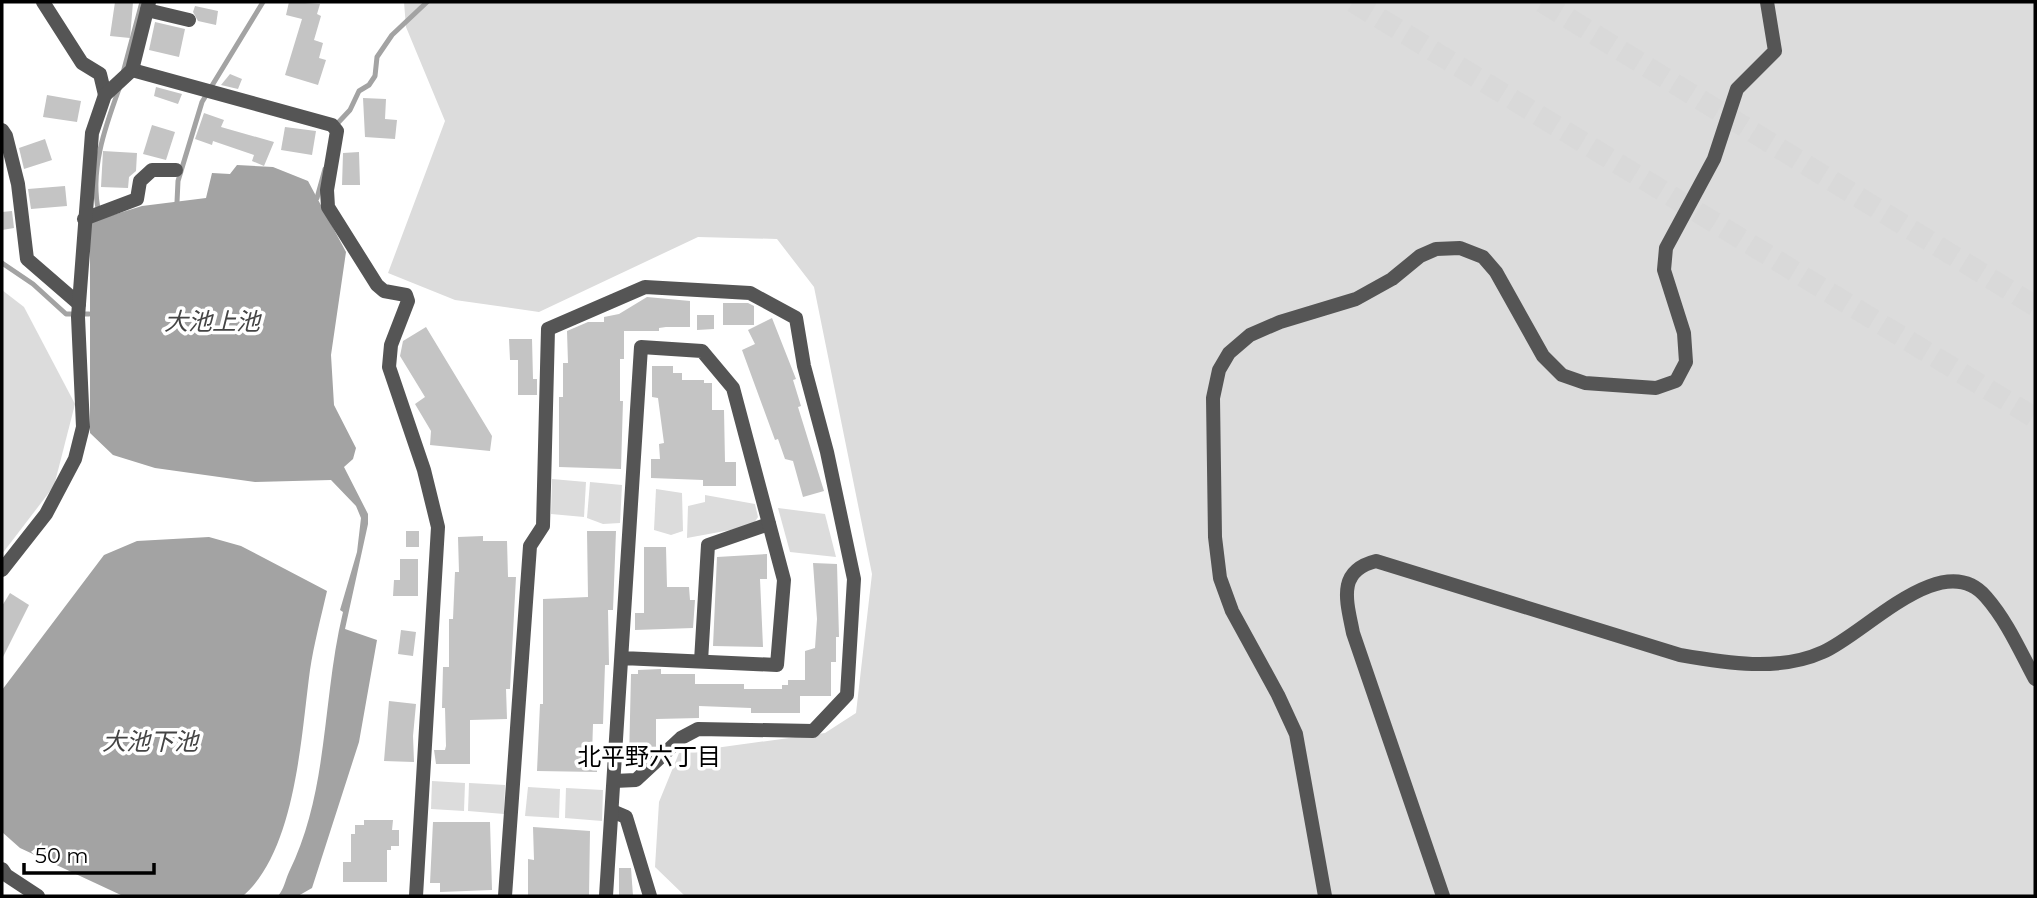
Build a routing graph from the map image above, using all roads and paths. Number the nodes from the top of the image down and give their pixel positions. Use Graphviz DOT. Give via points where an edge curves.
graph roads {
  1 [pos="43,2"];
  2 [pos="1767,2"];
  3 [pos="148,6"];
  4 [pos="189,20"];
  5 [pos="132,69"];
  6 [pos="105,95"];
  7 [pos="2,130"];
  8 [pos="176,170"];
  9 [pos="84,219"];
  10 [pos="79,304"];
  11 [pos="769,524"];
  12 [pos="2,570"];
  13 [pos="622,658"];
  14 [pos="701,662"];
  15 [pos="2035,679"];
  16 [pos="614,781"];
  17 [pos="612,811"];
  18 [pos="2,869"];
  19 [pos="38,896"];
  20 [pos="416,896"];
  21 [pos="505,896"];
  22 [pos="606,896"];
  23 [pos="650,896"];
  24 [pos="1325,896"];
  25 [pos="1443,896"];
  1 -- 6 [label="street" via="82,63 100,74"];
  2 -- 24 [label="street" via="1775,51 1737,89 1714,159 1666,248 1664,270 1684,333 1686,362 1676,381 1656,388 1585,383 1562,375 1543,356 1496,272 1483,257 1460,248 1436,249 1356,299 1250,335 1229,352 1219,369 1213,398 1220,578 1232,611 1296,734"];
  3 -- 4 [label="street"];
  3 -- 5 [label="street"];
  5 -- 6 [label="street"];
  5 -- 20 [label="street" via="332,125 337,131 328,207 377,285 405,295 408,302 391,345 389,367 438,527"];
  6 -- 9 [label="street" via="92,134"];
  7 -- 10 [label="street" via="18,184 27,258"];
  8 -- 9 [label="street" via="152,170 140,181 137,200"];
  9 -- 10 [label="street"];
  10 -- 12 [label="street" via="83,427 75,459 46,514"];
  11 -- 13 [label="street" via="733,388 702,351 641,347"];
  11 -- 14 [label="street" via="708,545"];
  11 -- 14 [label="street" via="784,580 777,665"];
  13 -- 14 [label="street"];
  13 -- 16 [label="street"];
  15 -- 25 [label="street" via="2004,621 1984,594 1966,583 1941,581 1920,589 1822,653 1793,661 1728,663 1680,655 1376,561 1362,565 1349,580 1346,595 1353,633"];
  16 -- 17 [label="street"];
  16 -- 21 [label="street" via="636,780 681,738 698,729 813,731 847,695 853,579 796,318 750,293 645,287 548,329 543,526 530,546"];
  17 -- 22 [label="street"];
  17 -- 23 [label="street" via="626,817"];
  18 -- 19 [label="street"];
}
